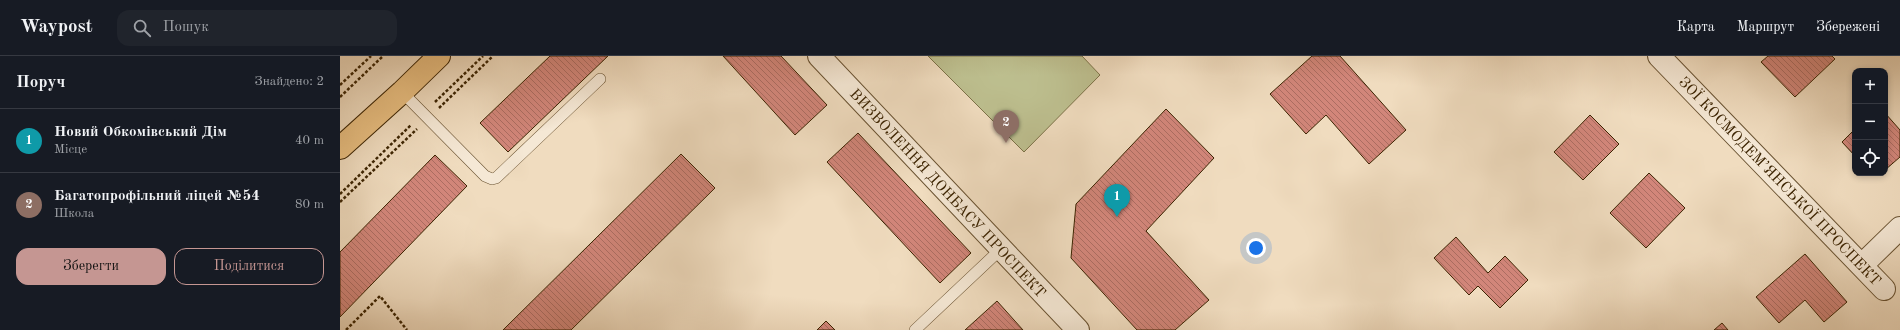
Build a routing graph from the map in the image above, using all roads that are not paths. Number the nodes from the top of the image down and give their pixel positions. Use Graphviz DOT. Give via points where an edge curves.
graph roads {
  1 [pos="439,56"];
  2 [pos="818,56"];
  3 [pos="1659,56"];
  4 [pos="600,79"];
  5 [pos="402,92"];
  6 [pos="340,148"];
  7 [pos="1900,228"];
  8 [pos="1001,249"];
  9 [pos="1862,265"];
  10 [pos="1884,289"];
  11 [pos="915,330"];
  12 [pos="1078,330"];
  1 -- 5 [label="main road"];
  2 -- 8 [label="street, ВИЗВОЛЕННЯ ДОНБАСУ ПРОСПЕКТ"];
  3 -- 9 [label="street, ЗОЇ КОСМОДЕМ’ЯНСЬКОЇ ПРОСПЕКТ"];
  4 -- 5 [label="lane" via="492,179 485,176"];
  5 -- 6 [label="main road"];
  7 -- 9 [label="street"];
  8 -- 11 [label="lane"];
  8 -- 12 [label="street, ВИЗВОЛЕННЯ ДОНБАСУ ПРОСПЕКТ"];
  9 -- 10 [label="street, ЗОЇ КОСМОДЕМ’ЯНСЬКОЇ ПРОСПЕКТ"];
}
